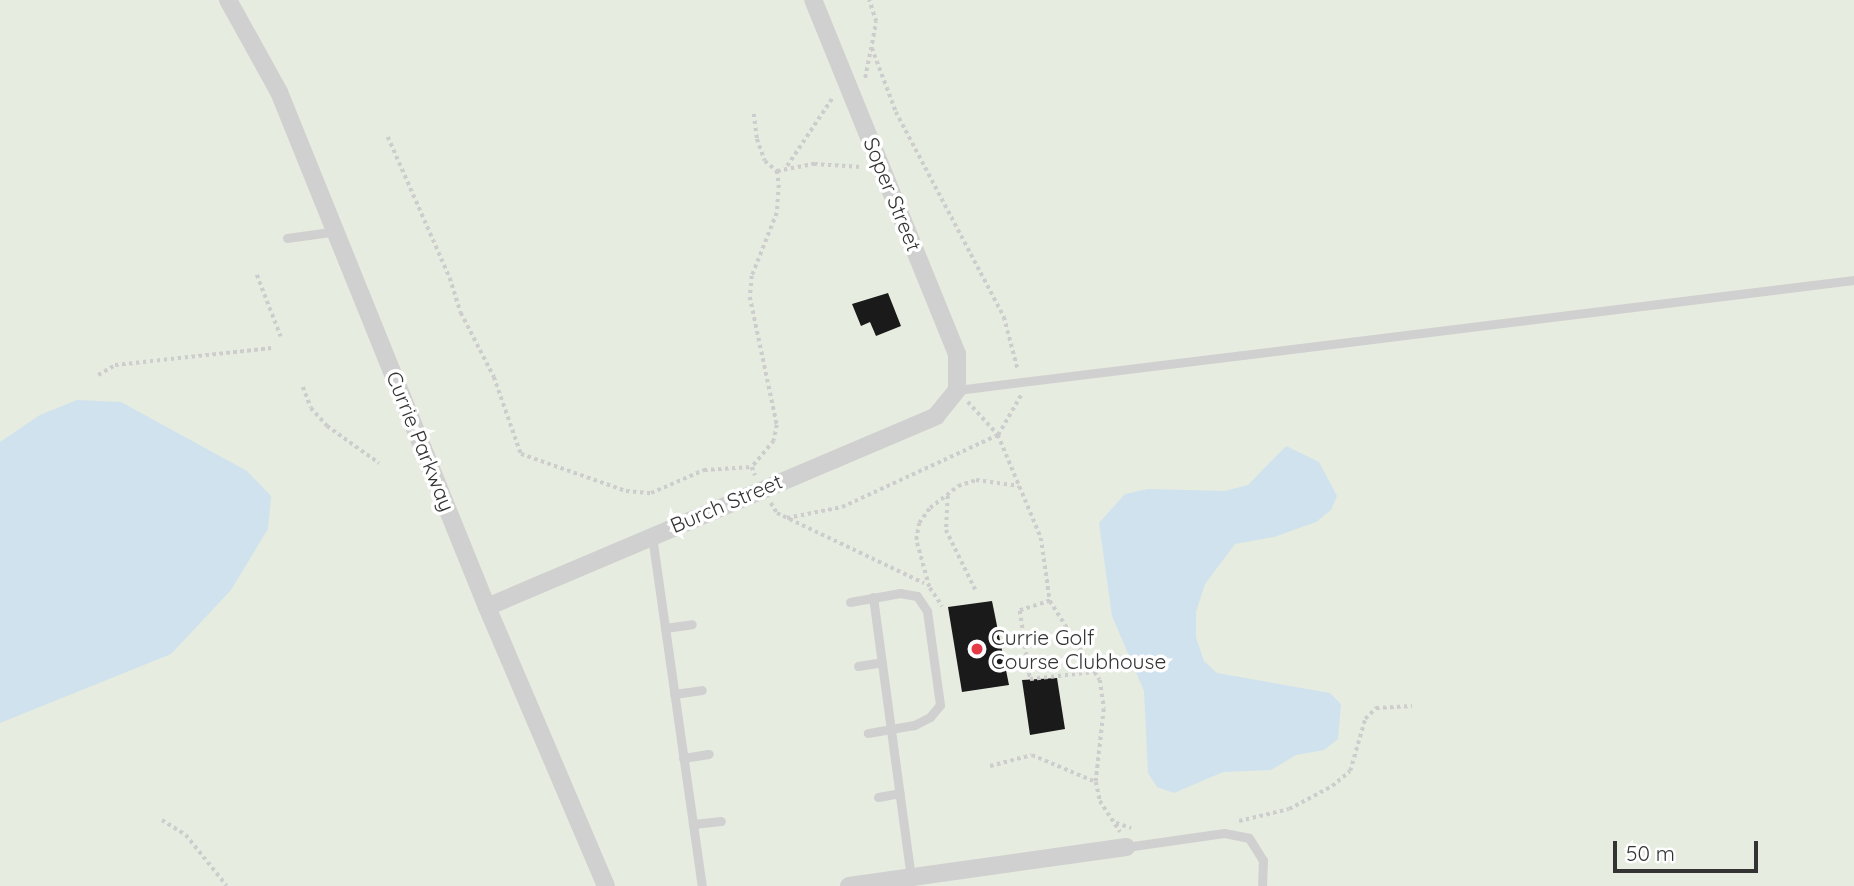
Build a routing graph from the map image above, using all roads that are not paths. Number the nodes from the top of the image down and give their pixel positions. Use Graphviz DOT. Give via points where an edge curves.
graph roads {
  1 [pos="228,0"];
  2 [pos="813,0"];
  3 [pos="338,231"];
  4 [pos="287,238"];
  5 [pos="1854,280"];
  6 [pos="957,390"];
  7 [pos="652,534"];
  8 [pos="873,597"];
  9 [pos="850,602"];
  10 [pos="487,607"];
  11 [pos="692,624"];
  12 [pos="665,628"];
  13 [pos="882,662"];
  14 [pos="858,666"];
  15 [pos="702,690"];
  16 [pos="674,694"];
  17 [pos="891,730"];
  18 [pos="869,733"];
  19 [pos="709,754"];
  20 [pos="683,758"];
  21 [pos="900,793"];
  22 [pos="878,797"];
  23 [pos="720,821"];
  24 [pos="693,824"];
  25 [pos="1126,847"];
  26 [pos="911,877"];
  27 [pos="606,886"];
  28 [pos="702,886"];
  29 [pos="849,886"];
  30 [pos="1262,886"];
  1 -- 3 [label="street, Currie Parkway" via="279,92"];
  2 -- 6 [label="street, Soper Street" via="957,354"];
  3 -- 4 [label="lane"];
  3 -- 10 [label="street, Currie Parkway"];
  5 -- 6 [label="lane"];
  6 -- 7 [label="street, Burch Street" via="936,416"];
  7 -- 10 [label="street, Burch Street"];
  7 -- 12 [label="lane"];
  8 -- 9 [label="lane"];
  8 -- 13 [label="lane"];
  8 -- 17 [label="lane" via="917,596 927,611 940,705 930,717"];
  10 -- 27 [label="street, Currie Parkway"];
  11 -- 12 [label="lane"];
  12 -- 16 [label="lane"];
  13 -- 14 [label="lane"];
  13 -- 17 [label="lane"];
  15 -- 16 [label="lane"];
  16 -- 20 [label="lane"];
  17 -- 18 [label="lane"];
  17 -- 21 [label="lane"];
  19 -- 20 [label="lane"];
  20 -- 24 [label="lane"];
  21 -- 22 [label="lane"];
  21 -- 26 [label="lane"];
  23 -- 24 [label="lane"];
  24 -- 28 [label="lane"];
  25 -- 26 [label="street"];
  25 -- 30 [label="lane" via="1224,833 1249,838 1263,860"];
  26 -- 29 [label="street"];
}
